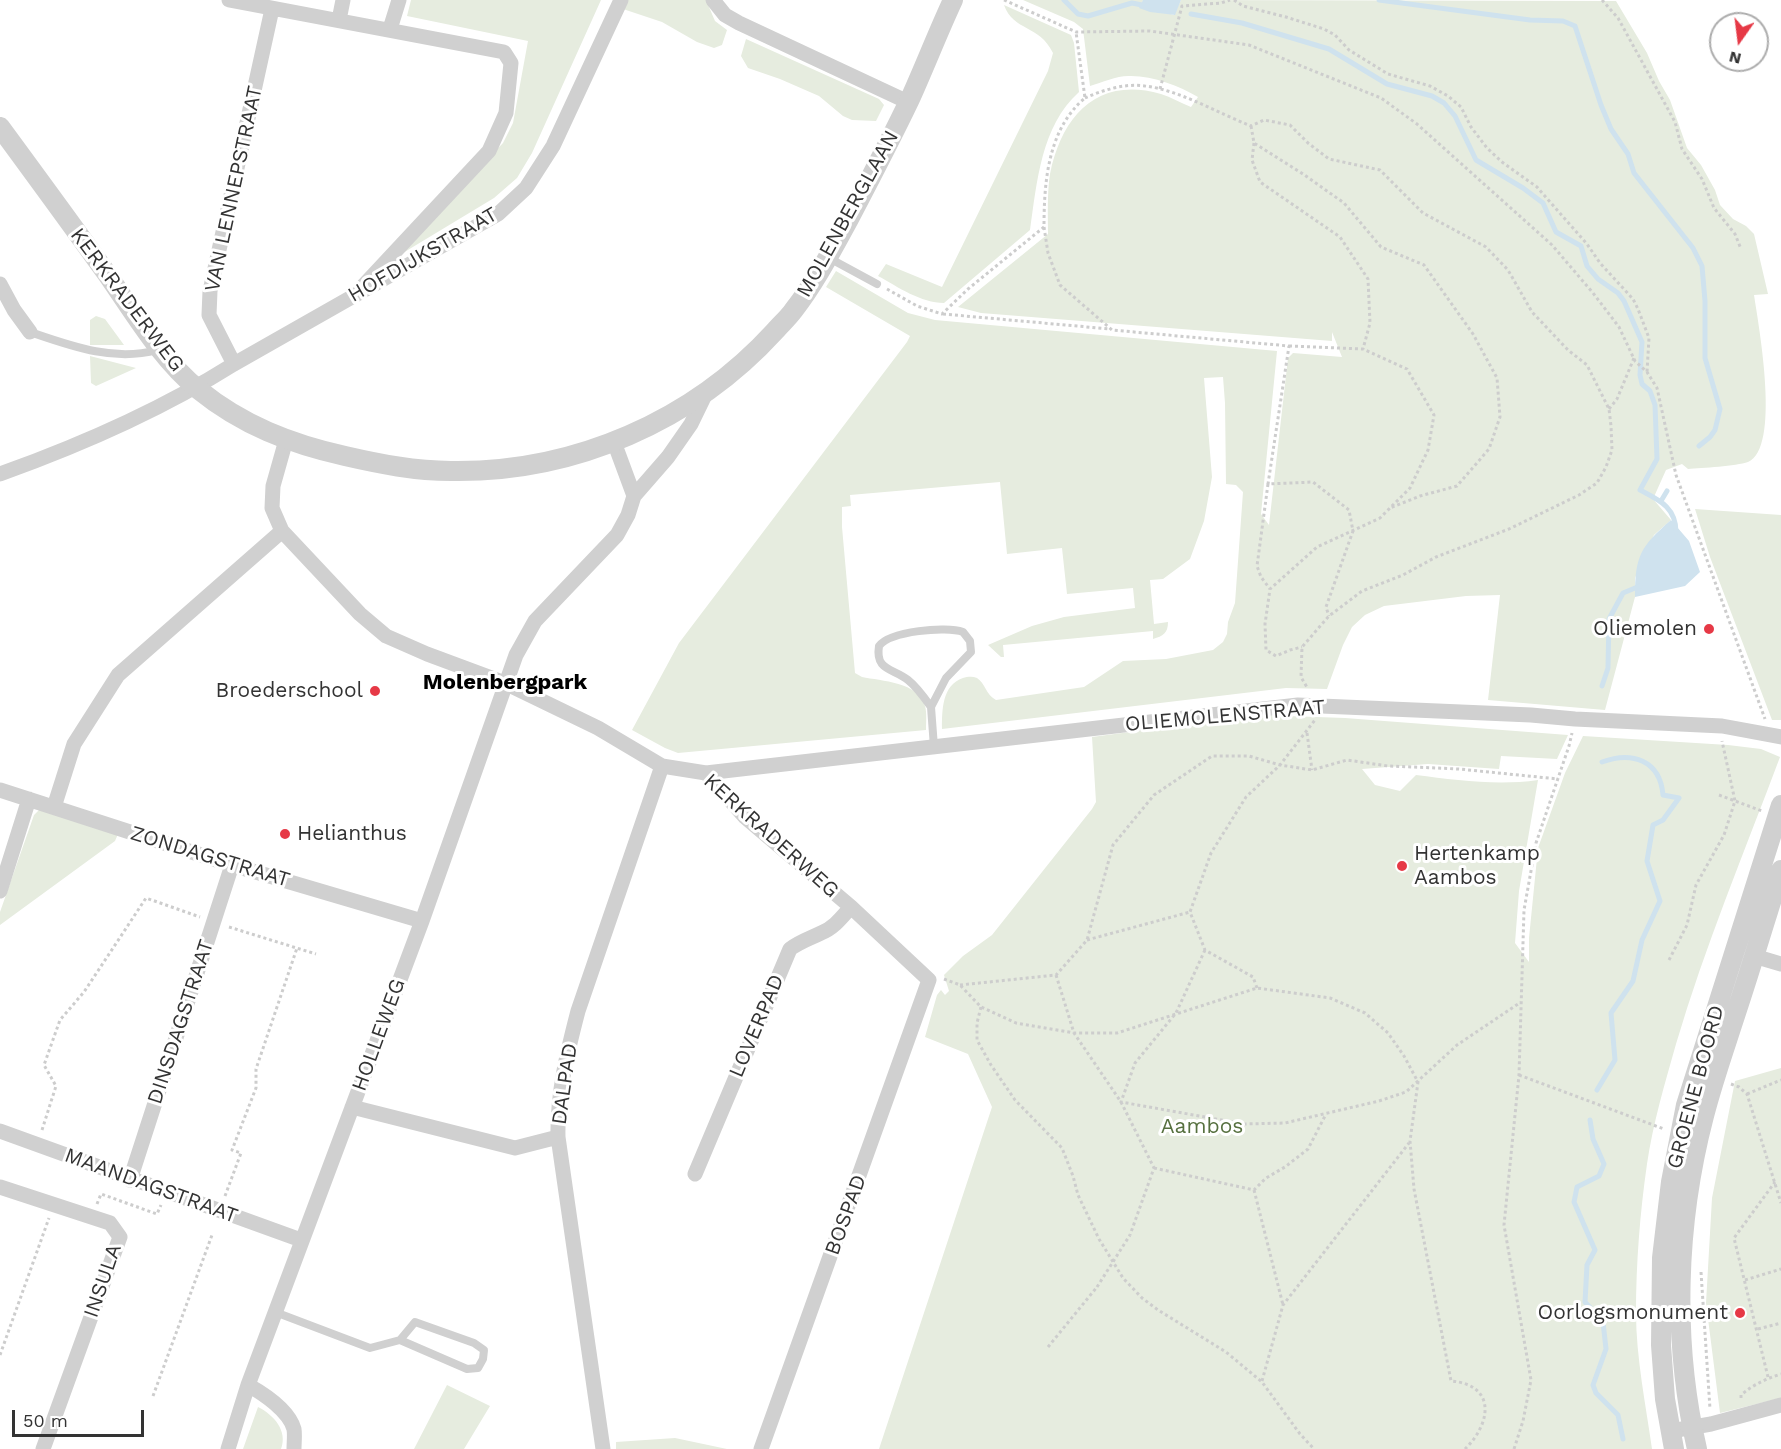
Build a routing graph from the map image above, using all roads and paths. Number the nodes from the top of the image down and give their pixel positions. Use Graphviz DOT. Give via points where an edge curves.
graph roads {
  1 [pos="229,0"];
  2 [pos="343,0"];
  3 [pos="399,0"];
  4 [pos="621,0"];
  5 [pos="713,0"];
  6 [pos="953,0"];
  7 [pos="1004,0"];
  8 [pos="1232,0"];
  9 [pos="1602,0"];
  10 [pos="272,9"];
  11 [pos="339,20"];
  12 [pos="390,29"];
  13 [pos="1076,32"];
  14 [pos="1175,36"];
  15 [pos="1160,89"];
  16 [pos="1085,98"];
  17 [pos="908,102"];
  18 [pos="1251,126"];
  19 [pos="0,128"];
  20 [pos="1254,143"];
  21 [pos="1044,227"];
  22 [pos="1741,249"];
  23 [pos="828,257"];
  24 [pos="0,284"];
  25 [pos="877,284"];
  26 [pos="352,296"];
  27 [pos="942,314"];
  28 [pos="1112,330"];
  29 [pos="30,332"];
  30 [pos="1289,346"];
  31 [pos="1363,349"];
  32 [pos="160,350"];
  33 [pos="1634,360"];
  34 [pos="234,364"];
  35 [pos="1646,371"];
  36 [pos="196,387"];
  37 [pos="707,391"];
  38 [pos="1609,409"];
  39 [pos="286,440"];
  40 [pos="614,442"];
  41 [pos="0,474"];
  42 [pos="1268,484"];
  43 [pos="634,496"];
  44 [pos="1390,508"];
  45 [pos="282,531"];
  46 [pos="1353,531"];
  47 [pos="1270,589"];
  48 [pos="1329,616"];
  49 [pos="1302,647"];
  50 [pos="505,683"];
  51 [pos="1316,705"];
  52 [pos="931,707"];
  53 [pos="1722,726"];
  54 [pos="1307,731"];
  55 [pos="1776,736"];
  56 [pos="1569,746"];
  57 [pos="934,747"];
  58 [pos="662,765"];
  59 [pos="1280,765"];
  60 [pos="1312,770"];
  61 [pos="706,773"];
  62 [pos="1558,779"];
  63 [pos="0,790"];
  64 [pos="1719,795"];
  65 [pos="29,799"];
  66 [pos="1735,801"];
  67 [pos="54,807"];
  68 [pos="1774,809"];
  69 [pos="232,865"];
  70 [pos="1781,870"];
  71 [pos="0,891"];
  72 [pos="851,907"];
  73 [pos="1190,912"];
  74 [pos="422,921"];
  75 [pos="214,922"];
  76 [pos="1087,940"];
  77 [pos="297,948"];
  78 [pos="1735,948"];
  79 [pos="1205,950"];
  80 [pos="316,954"];
  81 [pos="1754,956"];
  82 [pos="1669,960"];
  83 [pos="1781,964"];
  84 [pos="1056,975"];
  85 [pos="929,980"];
  86 [pos="950,980"];
  87 [pos="960,985"];
  88 [pos="1257,988"];
  89 [pos="1521,1002"];
  90 [pos="981,1007"];
  91 [pos="1176,1013"];
  92 [pos="1074,1033"];
  93 [pos="1519,1075"];
  94 [pos="1715,1080"];
  95 [pos="1781,1080"];
  96 [pos="1418,1082"];
  97 [pos="1747,1094"];
  98 [pos="1121,1102"];
  99 [pos="352,1107"];
  100 [pos="1326,1114"];
  101 [pos="0,1131"];
  102 [pos="1680,1133"];
  103 [pos="558,1137"];
  104 [pos="1410,1141"];
  105 [pos="37,1145"];
  106 [pos="1154,1168"];
  107 [pos="695,1173"];
  108 [pos="1781,1174"];
  109 [pos="1774,1177"];
  110 [pos="130,1180"];
  111 [pos="1775,1182"];
  112 [pos="0,1187"];
  113 [pos="1254,1190"];
  114 [pos="166,1192"];
  115 [pos="1781,1203"];
  116 [pos="54,1205"];
  117 [pos="219,1211"];
  118 [pos="92,1218"];
  119 [pos="212,1235"];
  120 [pos="302,1240"];
  121 [pos="1701,1263"];
  122 [pos="1781,1269"];
  123 [pos="1745,1280"];
  124 [pos="1283,1305"];
  125 [pos="275,1312"];
  126 [pos="1781,1323"];
  127 [pos="1758,1329"];
  128 [pos="400,1340"];
  129 [pos="1048,1347"];
  130 [pos="0,1355"];
  131 [pos="1781,1374"];
  132 [pos="1768,1377"];
  133 [pos="1262,1382"];
  134 [pos="248,1385"];
  135 [pos="153,1396"];
  136 [pos="1781,1405"];
  137 [pos="1742,1416"];
  138 [pos="1702,1425"];
  139 [pos="1672,1440"];
  140 [pos="43,1449"];
  141 [pos="228,1449"];
  142 [pos="294,1449"];
  143 [pos="603,1449"];
  144 [pos="761,1449"];
  145 [pos="1314,1449"];
  146 [pos="1465,1449"];
  147 [pos="1514,1449"];
  148 [pos="1697,1449"];
  1 -- 10 [label="street"];
  2 -- 11 [label="street"];
  3 -- 12 [label="street"];
  4 -- 26 [label="street, HOFDIJKSTRAAT" via="553,146 526,188 498,214"];
  5 -- 17 [label="street" via="725,15 739,23"];
  6 -- 17 [label="street, MOLENBERGLAAN"];
  7 -- 13 [label="path"];
  8 -- 14 [label="path" via="1182,6"];
  8 -- 35 [label="path" via="1324,29 1388,74 1430,86 1461,107 1487,148 1537,187 1633,299 1649,338"];
  9 -- 22 [label="path" via="1618,18 1675,123 1682,149"];
  10 -- 11 [label="street"];
  10 -- 34 [label="street, VAN LENNEPSTRAAT" via="210,291 209,315"];
  11 -- 12 [label="street"];
  12 -- 26 [label="street" via="504,52 511,63 506,113 489,151"];
  13 -- 14 [label="path" via="1150,31"];
  13 -- 16 [label="path"];
  14 -- 15 [label="path"];
  14 -- 33 [label="path" via="1249,45 1381,98 1417,124 1552,245 1619,327"];
  15 -- 16 [label="path" via="1143,85 1123,87"];
  15 -- 18 [label="path"];
  16 -- 21 [label="path" via="1060,129 1049,161"];
  17 -- 23 [label="street, MOLENBERGLAAN"];
  18 -- 20 [label="path"];
  18 -- 38 [label="path" via="1264,120 1290,125 1329,159 1380,170 1423,213 1486,247 1508,270 1532,312 1587,365"];
  19 -- 32 [label="street, KERKRADERWEG"];
  20 -- 31 [label="path" via="1252,160 1260,182 1340,237 1368,279 1370,323"];
  20 -- 44 [label="path" via="1344,204 1381,247 1424,265 1473,334 1497,378 1500,417 1489,449 1457,486"];
  21 -- 27 [label="path"];
  21 -- 28 [label="path" via="1048,253 1060,285"];
  23 -- 25 [label="lane"];
  23 -- 37 [label="street, MOLENBERGLAAN" via="793,311 752,356"];
  24 -- 29 [label="street"];
  25 -- 27 [label="path" via="917,306"];
  26 -- 34 [label="street, HOFDIJKSTRAAT"];
  27 -- 28 [label="path"];
  28 -- 30 [label="path"];
  29 -- 32 [label="lane" via="97,351 136,355"];
  30 -- 31 [label="path"];
  30 -- 42 [label="path"];
  31 -- 44 [label="path" via="1407,369 1434,415 1428,450 1410,488"];
  32 -- 36 [label="street, KERKRADERWEG"];
  33 -- 35 [label="path"];
  33 -- 38 [label="path"];
  34 -- 36 [label="street, HOFDIJKSTRAAT"];
  35 -- 55 [label="path" via="1657,388 1676,475"];
  36 -- 39 [label="street, KERKRADERWEG" via="230,413"];
  36 -- 41 [label="street, HOFDIJKSTRAAT" via="56,453"];
  37 -- 40 [label="street, MOLENBERGLAAN" via="668,416"];
  37 -- 43 [label="street, HOLLEWEG" via="691,424"];
  38 -- 48 [label="path" via="1612,450 1597,483 1517,525 1362,591"];
  39 -- 40 [label="street, MOLENBERGLAAN" via="375,463 450,471 540,464"];
  39 -- 45 [label="street, KERKRADERWEG" via="273,486 272,507"];
  40 -- 43 [label="street"];
  42 -- 46 [label="path" via="1313,482 1349,510"];
  42 -- 47 [label="path" via="1257,566"];
  43 -- 50 [label="street, HOLLEWEG" via="617,535 535,621"];
  44 -- 46 [label="path" via="1380,518"];
  45 -- 50 [label="street, KERKRADERWEG" via="386,636"];
  45 -- 67 [label="street" via="118,675 74,744"];
  46 -- 47 [label="path" via="1317,547"];
  46 -- 48 [label="path" via="1326,607"];
  47 -- 49 [label="path" via="1266,650 1276,656"];
  48 -- 49 [label="path"];
  49 -- 51 [label="path" via="1301,677"];
  50 -- 58 [label="street, KERKRADERWEG" via="598,728"];
  50 -- 74 [label="street, HOLLEWEG"];
  51 -- 53 [label="street, OLIEMOLENSTRAAT"];
  51 -- 54 [label="path" via="1317,717"];
  51 -- 57 [label="street, OLIEMOLENSTRAAT"];
  52 -- 52 [label="lane" via="911,682 880,663 879,646 887,638 946,629 963,632 970,640 971,652 945,678"];
  52 -- 57 [label="lane"];
  53 -- 55 [label="street, OLIEMOLENSTRAAT"];
  53 -- 66 [label="path" via="1722,744"];
  54 -- 59 [label="path"];
  54 -- 60 [label="path"];
  56 -- 62 [label="path"];
  57 -- 61 [label="street, OLIEMOLENSTRAAT"];
  58 -- 61 [label="street, KERKRADERWEG"];
  58 -- 103 [label="street, DALPAD" via="578,1011 557,1110"];
  59 -- 60 [label="path"];
  59 -- 73 [label="path" via="1246,797 1212,853"];
  59 -- 76 [label="path" via="1249,756 1212,756 1154,795 1113,845"];
  60 -- 62 [label="path" via="1347,760"];
  61 -- 72 [label="street, KERKRADERWEG" via="746,817"];
  62 -- 89 [label="path" via="1536,843 1524,910"];
  63 -- 65 [label="street, ZONDAGSTRAAT"];
  64 -- 66 [label="path"];
  65 -- 67 [label="street, ZONDAGSTRAAT"];
  65 -- 71 [label="street"];
  66 -- 68 [label="path"];
  66 -- 82 [label="path" via="1724,835 1696,885 1687,925"];
  67 -- 69 [label="street, ZONDAGSTRAAT"];
  68 -- 78 [label="street, GROENE BOORD"];
  69 -- 74 [label="street, ZONDAGSTRAAT"];
  69 -- 75 [label="street, DINSDAGSTRAAT"];
  70 -- 81 [label="street, GROENE BOORD"];
  72 -- 85 [label="street, KERKRADERWEG"];
  72 -- 107 [label="street, LOVERPAD" via="835,925 790,949"];
  73 -- 76 [label="path"];
  73 -- 79 [label="path"];
  74 -- 99 [label="street, HOLLEWEG"];
  75 -- 77 [label="path"];
  75 -- 105 [label="path" via="146,898 60,1020 44,1065 56,1086"];
  75 -- 110 [label="street, DINSDAGSTRAAT"];
  76 -- 84 [label="path"];
  77 -- 80 [label="path"];
  77 -- 117 [label="path" via="256,1069 256,1088 232,1150 241,1153"];
  78 -- 81 [label="street"];
  78 -- 102 [label="street, GROENE BOORD"];
  79 -- 88 [label="path" via="1253,976"];
  79 -- 91 [label="path"];
  81 -- 83 [label="street"];
  81 -- 94 [label="street, GROENE BOORD"];
  84 -- 87 [label="path"];
  84 -- 92 [label="path"];
  85 -- 144 [label="street, BOSPAD"];
  86 -- 87 [label="path"];
  87 -- 90 [label="path"];
  88 -- 91 [label="path"];
  88 -- 96 [label="path" via="1330,999 1365,1013 1388,1033"];
  89 -- 93 [label="path"];
  89 -- 96 [label="path" via="1457,1046"];
  90 -- 92 [label="path" via="1016,1023"];
  90 -- 133 [label="path" via="977,1040 1015,1100 1062,1148 1078,1195 1123,1278 1158,1310 1226,1352"];
  91 -- 92 [label="path" via="1117,1033"];
  91 -- 98 [label="path" via="1135,1063"];
  92 -- 98 [label="path"];
  93 -- 102 [label="path"];
  93 -- 147 [label="path" via="1504,1225 1531,1380"];
  94 -- 97 [label="path" via="1739,1087"];
  94 -- 138 [label="street, GROENE BOORD" via="1691,1178 1683,1260 1682,1332"];
  95 -- 97 [label="path"];
  96 -- 100 [label="path" via="1406,1092"];
  96 -- 104 [label="path"];
  97 -- 109 [label="path"];
  98 -- 100 [label="path" via="1244,1124 1285,1123"];
  98 -- 106 [label="path"];
  99 -- 103 [label="street" via="515,1148"];
  99 -- 120 [label="street, HOLLEWEG"];
  100 -- 113 [label="path" via="1308,1149"];
  101 -- 105 [label="street, MAANDAGSTRAAT"];
  102 -- 139 [label="street, GROENE BOORD" via="1662,1269 1661,1358"];
  103 -- 143 [label="street, DALPAD"];
  104 -- 124 [label="path"];
  104 -- 146 [label="path" via="1414,1189 1451,1382 1474,1387 1483,1398 1482,1428"];
  105 -- 110 [label="street, MAANDAGSTRAAT"];
  106 -- 113 [label="path"];
  106 -- 129 [label="path, bridge" via="1130,1235 1097,1287"];
  108 -- 109 [label="path"];
  109 -- 111 [label="path"];
  110 -- 114 [label="street, MAANDAGSTRAAT"];
  111 -- 115 [label="path"];
  111 -- 123 [label="path" via="1734,1238"];
  112 -- 116 [label="street, INSULA"];
  113 -- 124 [label="path"];
  114 -- 117 [label="street, MAANDAGSTRAAT"];
  114 -- 118 [label="path" via="157,1214 101,1194"];
  116 -- 118 [label="street, INSULA"];
  116 -- 130 [label="path"];
  117 -- 120 [label="street, MAANDAGSTRAAT"];
  118 -- 140 [label="street, INSULA" via="110,1223 120,1237"];
  119 -- 135 [label="path"];
  120 -- 125 [label="street, HOLLEWEG"];
  121 -- 138 [label="path" via="1707,1382"];
  122 -- 123 [label="path"];
  123 -- 127 [label="path"];
  124 -- 133 [label="path"];
  125 -- 128 [label="lane" via="370,1348"];
  125 -- 134 [label="street, HOLLEWEG"];
  126 -- 127 [label="path"];
  127 -- 132 [label="path"];
  128 -- 128 [label="lane" via="467,1369 478,1368 483,1359 484,1350 474,1343 415,1322"];
  131 -- 132 [label="path"];
  132 -- 137 [label="path" via="1741,1395"];
  133 -- 145 [label="path"];
  134 -- 141 [label="street, HOLLEWEG"];
  134 -- 142 [label="street" via="282,1411 294,1428"];
  136 -- 137 [label="street"];
  137 -- 138 [label="street"];
  138 -- 139 [label="street"];
  138 -- 148 [label="street, GROENE BOORD"];
}
